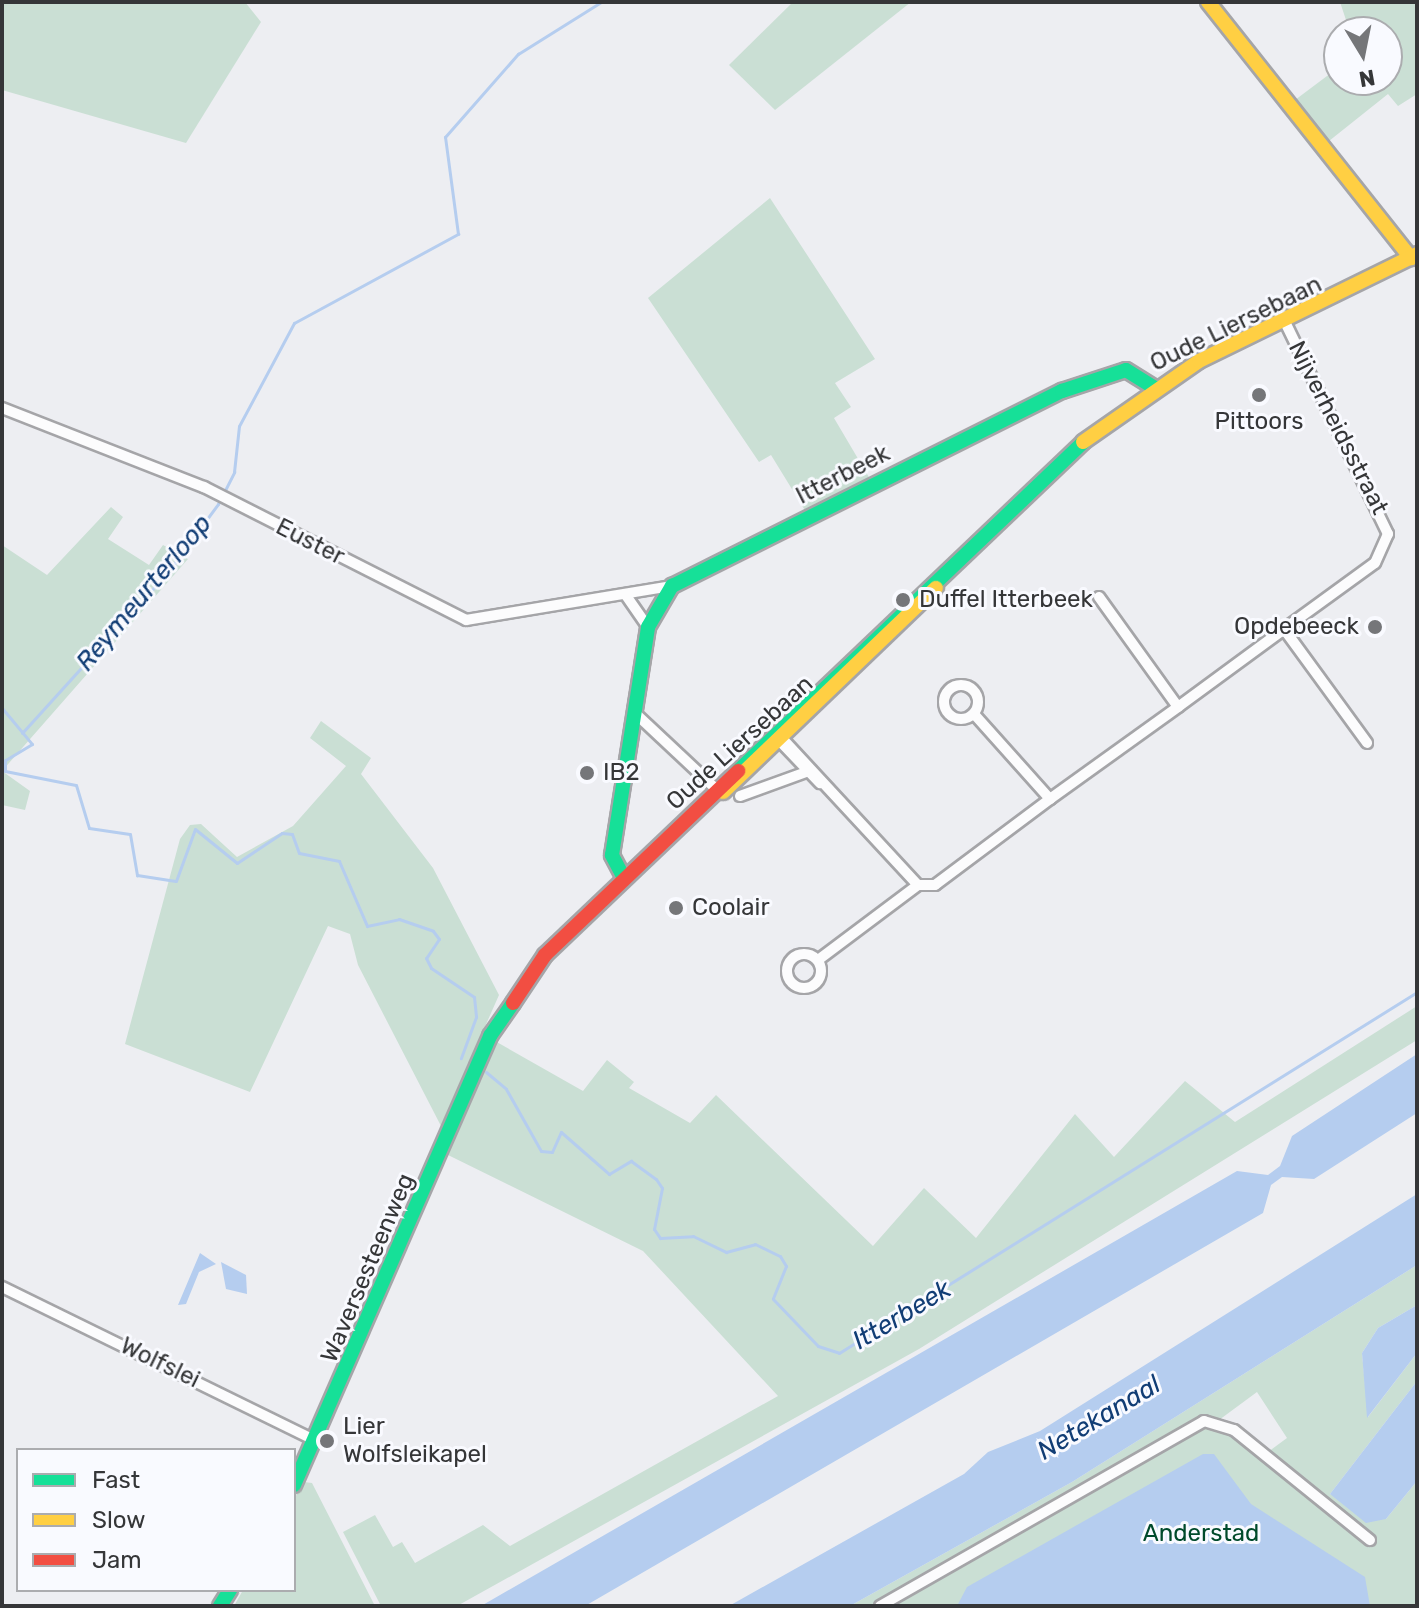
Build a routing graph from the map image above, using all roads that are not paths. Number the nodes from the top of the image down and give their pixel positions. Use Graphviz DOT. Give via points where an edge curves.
graph roads {
  1 [pos="1208,2"];
  2 [pos="1414,256"];
  3 [pos="1285,322"];
  4 [pos="1155,388"];
  5 [pos="2,408"];
  6 [pos="672,586"];
  7 [pos="625,594"];
  8 [pos="1099,597"];
  9 [pos="648,627"];
  10 [pos="1284,629"];
  11 [pos="1178,707"];
  12 [pos="635,713"];
  13 [pos="974,714"];
  14 [pos="780,738"];
  15 [pos="1367,743"];
  16 [pos="810,770"];
  17 [pos="715,788"];
  18 [pos="740,796"];
  19 [pos="1050,799"];
  20 [pos="666,838"];
  21 [pos="624,878"];
  22 [pos="918,885"];
  23 [pos="818,960"];
  24 [pos="476,1065"];
  25 [pos="2,1287"];
  26 [pos="317,1441"];
  27 [pos="296,1481"];
  28 [pos="1370,1540"];
  29 [pos="880,1606"];
  1 -- 2 [label="main road"];
  2 -- 3 [label="main road, Oude Liersebaan"];
  3 -- 4 [label="main road, Oude Liersebaan"];
  3 -- 10 [label="street, Nijverheidsstraat" via="1388,534 1375,563"];
  4 -- 6 [label="main road, Itterbeek" via="1126,370 1049,396"];
  4 -- 14 [label="main road, Oude Liersebaan" via="1093,433"];
  5 -- 7 [label="street, Euster" via="204,487 457,618 492,621"];
  6 -- 7 [label="street, Euster"];
  6 -- 9 [label="main road"];
  7 -- 9 [label="street"];
  8 -- 11 [label="street"];
  9 -- 12 [label="main road"];
  10 -- 11 [label="street, Nijverheidsstraat"];
  10 -- 15 [label="street"];
  11 -- 19 [label="street, Nijverheidsstraat"];
  12 -- 17 [label="street"];
  12 -- 21 [label="main road" via="612,855"];
  13 -- 19 [label="street"];
  14 -- 16 [label="street"];
  14 -- 17 [label="main road, Oude Liersebaan"];
  14 -- 20 [label="main road, Oude Liersebaan"];
  16 -- 18 [label="street"];
  16 -- 22 [label="street"];
  17 -- 20 [label="main road, Oude Liersebaan"];
  19 -- 22 [label="street, Nijverheidsstraat" via="935,885"];
  20 -- 21 [label="main road, Oude Liersebaan"];
  21 -- 24 [label="main road, Oude Liersebaan" via="533,969"];
  22 -- 23 [label="street, Nijverheidsstraat"];
  24 -- 26 [label="main road, Waversesteenweg"];
  25 -- 26 [label="street, Wolfslei"];
  26 -- 27 [label="main road, Waversesteenweg"];
  28 -- 29 [label="street" via="1234,1430 1204,1421"];
}
